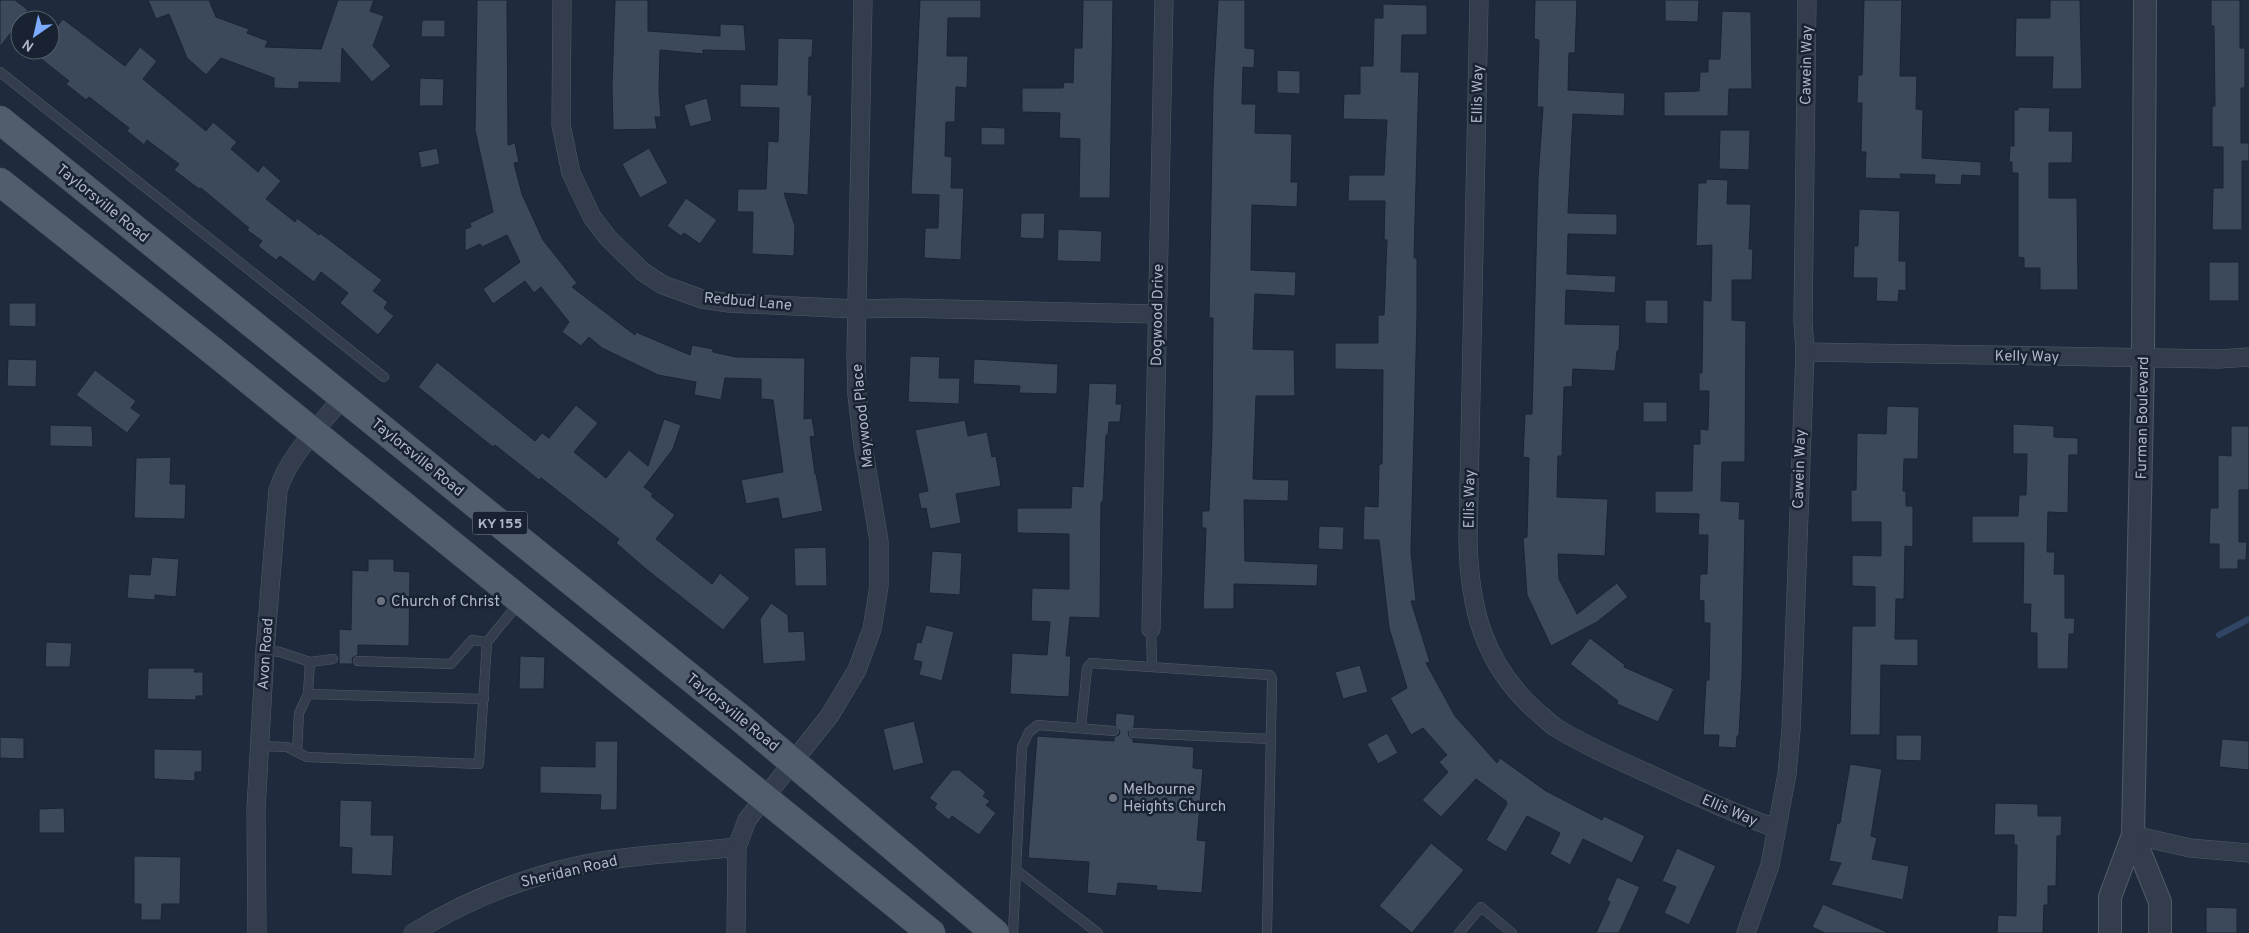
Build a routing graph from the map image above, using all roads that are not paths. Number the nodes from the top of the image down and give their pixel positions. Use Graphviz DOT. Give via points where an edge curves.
graph roads {
  1 [pos="562,0"];
  2 [pos="863,0"];
  3 [pos="1164,0"];
  4 [pos="1479,0"];
  5 [pos="1807,0"];
  6 [pos="2145,0"];
  7 [pos="0,72"];
  8 [pos="0,120"];
  9 [pos="0,182"];
  10 [pos="856,309"];
  11 [pos="1156,314"];
  12 [pos="1804,352"];
  13 [pos="2249,357"];
  14 [pos="2143,358"];
  15 [pos="384,376"];
  16 [pos="343,397"];
  17 [pos="314,434"];
  18 [pos="521,601"];
  19 [pos="1151,630"];
  20 [pos="487,642"];
  21 [pos="266,650"];
  22 [pos="333,659"];
  23 [pos="358,661"];
  24 [pos="310,662"];
  25 [pos="1152,666"];
  26 [pos="308,694"];
  27 [pos="484,699"];
  28 [pos="1081,727"];
  29 [pos="1114,731"];
  30 [pos="1134,733"];
  31 [pos="1271,739"];
  32 [pos="260,746"];
  33 [pos="297,752"];
  34 [pos="793,761"];
  35 [pos="763,798"];
  36 [pos="1776,828"];
  37 [pos="2133,835"];
  38 [pos="737,847"];
  39 [pos="2249,853"];
  40 [pos="1016,870"];
  41 [pos="257,933"];
  42 [pos="412,933"];
  43 [pos="736,933"];
  44 [pos="932,933"];
  45 [pos="995,933"];
  46 [pos="1013,933"];
  47 [pos="1098,933"];
  48 [pos="1267,933"];
  49 [pos="1459,933"];
  50 [pos="1512,933"];
  51 [pos="1746,933"];
  52 [pos="2110,933"];
  53 [pos="2160,933"];
  1 -- 10 [label="street, Redbud Lane" via="560,108 564,150 570,172 588,210 625,257 663,285 702,299"];
  2 -- 10 [label="street, Maywood Place"];
  3 -- 11 [label="street, Dogwood Drive"];
  4 -- 36 [label="street, Ellis Way" via="1468,573 1483,636 1506,679 1554,726 1588,746 1741,816"];
  5 -- 12 [label="street, Cawein Way"];
  6 -- 14 [label="street, Furman Boulevard"];
  7 -- 15 [label="lane"];
  8 -- 16 [label="main road, Taylorsville Road / KY 155"];
  9 -- 17 [label="main road, KY 155"];
  10 -- 11 [label="street, Redbud Lane"];
  10 -- 34 [label="street, Maywood Place" via="857,395 879,541 879,586 872,629 857,670 830,715"];
  11 -- 19 [label="street, Dogwood Drive"];
  12 -- 14 [label="street, Kelly Way"];
  12 -- 36 [label="street, Cawein Way" via="1791,730 1787,774"];
  13 -- 14 [label="street, Kelly Way"];
  14 -- 37 [label="street, Furman Boulevard"];
  16 -- 17 [label="street, Avon Road"];
  16 -- 34 [label="main road, Taylorsville Road / KY 155"];
  17 -- 18 [label="main road, KY 155"];
  17 -- 21 [label="street, Avon Road" via="283,474 278,490"];
  18 -- 20 [label="lane"];
  18 -- 35 [label="main road, KY 155"];
  19 -- 25 [label="lane"];
  20 -- 23 [label="lane" via="472,640 451,664"];
  20 -- 27 [label="lane"];
  21 -- 24 [label="lane"];
  21 -- 32 [label="street, Avon Road"];
  22 -- 24 [label="lane"];
  24 -- 26 [label="lane"];
  25 -- 28 [label="lane" via="1088,664"];
  25 -- 31 [label="lane" via="1267,673 1272,679"];
  26 -- 27 [label="lane"];
  26 -- 33 [label="lane" via="299,713"];
  27 -- 33 [label="lane" via="480,764 307,757"];
  28 -- 29 [label="lane"];
  28 -- 40 [label="lane" via="1038,725 1029,732 1022,747"];
  30 -- 31 [label="lane"];
  31 -- 48 [label="lane"];
  32 -- 33 [label="lane" via="287,747"];
  32 -- 41 [label="street, Avon Road" via="256,809"];
  34 -- 35 [label="street, Maywood Place"];
  34 -- 45 [label="main road, Taylorsville Road / KY 155"];
  35 -- 38 [label="street, Maywood Place" via="747,820"];
  35 -- 44 [label="main road, KY 155"];
  36 -- 51 [label="street, Cawein Way" via="1770,865"];
  37 -- 39 [label="street" via="2190,848"];
  37 -- 52 [label="street, Furman Boulevard" via="2110,897"];
  37 -- 53 [label="street, Furman Boulevard" via="2160,902"];
  38 -- 42 [label="street, Sheridan Road" via="578,866 510,885 464,904"];
  38 -- 43 [label="street, Maywood Place"];
  40 -- 46 [label="lane"];
  40 -- 47 [label="lane"];
  49 -- 50 [label="lane" via="1481,907"];
}
